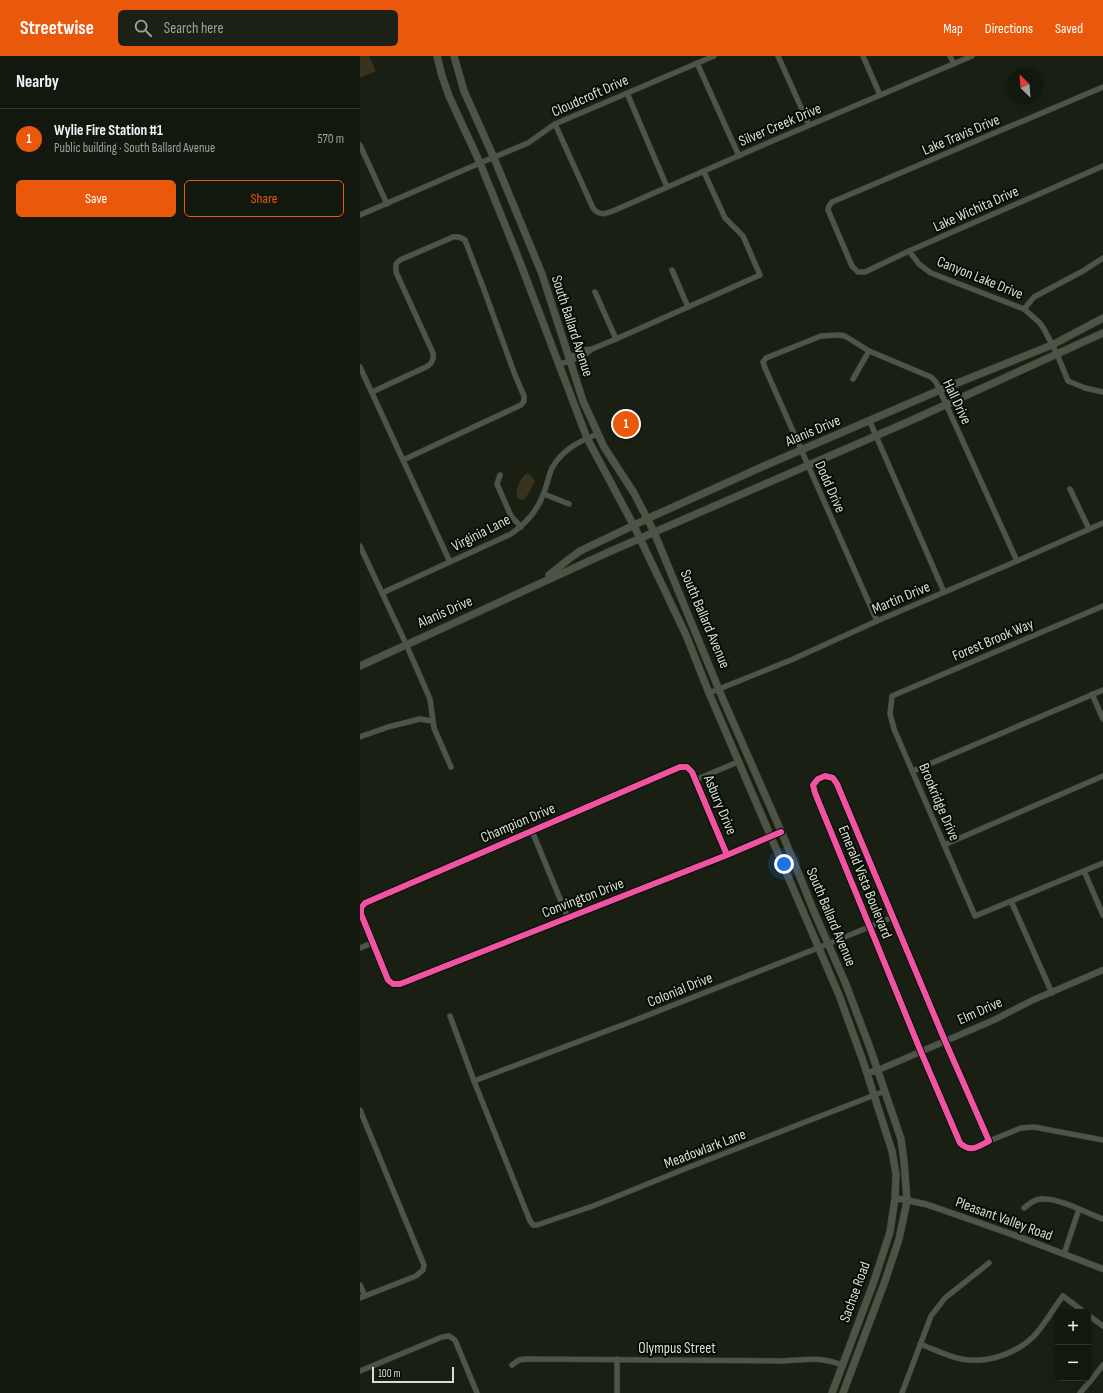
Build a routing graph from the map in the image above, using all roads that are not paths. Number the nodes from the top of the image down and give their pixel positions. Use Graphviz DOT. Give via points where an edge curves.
graph roads {
  1 [pos="437,56"];
  2 [pos="454,56"];
  3 [pos="714,56"];
  4 [pos="778,56"];
  5 [pos="863,56"];
  6 [pos="950,56"];
  7 [pos="972,56"];
  8 [pos="697,63"];
  9 [pos="954,64"];
  10 [pos="1103,86"];
  11 [pos="627,93"];
  12 [pos="880,95"];
  13 [pos="555,124"];
  14 [pos="809,125"];
  15 [pos="360,145"];
  16 [pos="739,156"];
  17 [pos="494,158"];
  18 [pos="480,163"];
  19 [pos="1103,166"];
  20 [pos="704,172"];
  21 [pos="667,187"];
  22 [pos="387,204"];
  23 [pos="360,216"];
  24 [pos="909,251"];
  25 [pos="1103,258"];
  26 [pos="672,270"];
  27 [pos="858,272"];
  28 [pos="594,292"];
  29 [pos="688,307"];
  30 [pos="1024,309"];
  31 [pos="1103,318"];
  32 [pos="1103,333"];
  33 [pos="616,339"];
  34 [pos="1052,345"];
  35 [pos="869,351"];
  36 [pos="1057,354"];
  37 [pos="570,360"];
  38 [pos="763,362"];
  39 [pos="558,365"];
  40 [pos="360,367"];
  41 [pos="853,379"];
  42 [pos="940,390"];
  43 [pos="372,392"];
  44 [pos="1103,392"];
  45 [pos="946,404"];
  46 [pos="870,422"];
  47 [pos="598,434"];
  48 [pos="876,435"];
  49 [pos="587,438"];
  50 [pos="801,451"];
  51 [pos="403,460"];
  52 [pos="807,465"];
  53 [pos="500,475"];
  54 [pos="1070,489"];
  55 [pos="544,494"];
  56 [pos="569,504"];
  57 [pos="647,519"];
  58 [pos="1103,523"];
  59 [pos="634,526"];
  60 [pos="520,527"];
  61 [pos="1089,529"];
  62 [pos="654,532"];
  63 [pos="640,538"];
  64 [pos="360,546"];
  65 [pos="450,562"];
  66 [pos="1017,562"];
  67 [pos="541,582"];
  68 [pos="944,592"];
  69 [pos="382,593"];
  70 [pos="1103,606"];
  71 [pos="877,621"];
  72 [pos="406,644"];
  73 [pos="360,666"];
  74 [pos="719,689"];
  75 [pos="1103,690"];
  76 [pos="709,693"];
  77 [pos="1092,694"];
  78 [pos="892,696"];
  79 [pos="1103,719"];
  80 [pos="432,721"];
  81 [pos="360,737"];
  82 [pos="738,762"];
  83 [pos="686,767"];
  84 [pos="451,768"];
  85 [pos="912,771"];
  86 [pos="1103,776"];
  87 [pos="695,780"];
  88 [pos="532,831"];
  89 [pos="781,832"];
  90 [pos="771,836"];
  91 [pos="944,845"];
  92 [pos="727,855"];
  93 [pos="1103,863"];
  94 [pos="1084,871"];
  95 [pos="1011,901"];
  96 [pos="1103,915"];
  97 [pos="893,917"];
  98 [pos="568,918"];
  99 [pos="870,926"];
  100 [pos="372,943"];
  101 [pos="828,944"];
  102 [pos="360,948"];
  103 [pos="818,948"];
  104 [pos="1103,970"];
  105 [pos="1052,993"];
  106 [pos="450,1016"];
  107 [pos="945,1041"];
  108 [pos="921,1052"];
  109 [pos="878,1070"];
  110 [pos="867,1073"];
  111 [pos="474,1081"];
  112 [pos="885,1092"];
  113 [pos="874,1096"];
  114 [pos="360,1110"];
  115 [pos="1103,1140"];
  116 [pos="989,1141"];
  117 [pos="895,1198"];
  118 [pos="907,1201"];
  119 [pos="1024,1208"];
  120 [pos="1079,1209"];
  121 [pos="1103,1219"];
  122 [pos="1064,1254"];
  123 [pos="989,1263"];
  124 [pos="1103,1269"];
  125 [pos="360,1285"];
  126 [pos="362,1297"];
  127 [pos="1080,1309"];
  128 [pos="1091,1317"];
  129 [pos="1103,1326"];
  130 [pos="920,1344"];
  131 [pos="617,1359"];
  132 [pos="512,1365"];
  133 [pos="842,1365"];
  134 [pos="1103,1365"];
  135 [pos="360,1371"];
  136 [pos="477,1393"];
  137 [pos="617,1393"];
  138 [pos="832,1393"];
  139 [pos="843,1393"];
  140 [pos="902,1393"];
  141 [pos="1080,1393"];
  1 -- 18 [label="main road, South Ballard Avenue" via="449,96"];
  2 -- 17 [label="main road, South Ballard Avenue" via="464,91"];
  3 -- 8 [label="street, Cloudcroft Drive"];
  4 -- 14 [label="street"];
  5 -- 12 [label="street"];
  6 -- 9 [label="street"];
  7 -- 9 [label="street, Silver Creek Drive"];
  8 -- 11 [label="street, Cloudcroft Drive"];
  8 -- 16 [label="street"];
  9 -- 12 [label="street, Silver Creek Drive"];
  10 -- 27 [label="street, Lake Travis Drive" via="832,202 829,214 852,266"];
  11 -- 13 [label="street, Cloudcroft Drive"];
  11 -- 21 [label="street"];
  12 -- 14 [label="street, Silver Creek Drive"];
  13 -- 17 [label="street, Cloudcroft Drive" via="528,143"];
  13 -- 21 [label="street, Silver Creek Drive" via="597,213 613,211"];
  14 -- 16 [label="street, Silver Creek Drive"];
  15 -- 22 [label="street"];
  16 -- 20 [label="street, Silver Creek Drive"];
  17 -- 18 [label="street, Cloudcroft Drive"];
  17 -- 37 [label="main road, South Ballard Avenue" via="542,274"];
  18 -- 22 [label="street, Cloudcroft Drive"];
  18 -- 39 [label="main road, South Ballard Avenue"];
  19 -- 24 [label="street, Lake Wichita Drive"];
  20 -- 21 [label="street, Silver Creek Drive"];
  20 -- 29 [label="street" via="725,218 743,236 760,275"];
  22 -- 23 [label="street, Cloudcroft Drive"];
  24 -- 27 [label="street, Lake Wichita Drive" via="865,272"];
  24 -- 30 [label="street, Canyon Lake Drive" via="919,264 931,273"];
  25 -- 30 [label="street" via="1083,272 1034,297"];
  26 -- 29 [label="street"];
  28 -- 33 [label="street"];
  29 -- 33 [label="street"];
  30 -- 34 [label="street, Canyon Lake Drive" via="1039,322"];
  31 -- 34 [label="main road, Alanis Drive"];
  32 -- 36 [label="main road, Alanis Drive"];
  33 -- 37 [label="street" via="592,349 575,360"];
  34 -- 36 [label="street, Canyon Lake Drive"];
  34 -- 42 [label="main road, Alanis Drive"];
  35 -- 38 [label="street, Hall Drive" via="845,336 830,334 766,358"];
  35 -- 41 [label="street"];
  35 -- 42 [label="street, Hall Drive" via="931,377"];
  36 -- 44 [label="street, Canyon Lake Drive" via="1068,381"];
  36 -- 45 [label="main road, Alanis Drive"];
  37 -- 39 [label="street"];
  37 -- 47 [label="main road, South Ballard Avenue" via="583,401"];
  38 -- 50 [label="street, Dodd Drive"];
  39 -- 49 [label="main road, South Ballard Avenue"];
  40 -- 43 [label="street"];
  42 -- 45 [label="street, Hall Drive"];
  42 -- 46 [label="main road, Alanis Drive"];
  43 -- 51 [label="street"];
  43 -- 51 [label="street" via="426,367 433,360 433,353 396,272 396,264 453,236 459,236 465,240 524,401 521,405"];
  45 -- 48 [label="main road, Alanis Drive"];
  45 -- 66 [label="street, Hall Drive"];
  46 -- 48 [label="street"];
  46 -- 50 [label="main road, Alanis Drive"];
  47 -- 49 [label="street, Virginia Lane"];
  47 -- 57 [label="main road, South Ballard Avenue"];
  48 -- 52 [label="main road, Alanis Drive"];
  48 -- 68 [label="street"];
  49 -- 55 [label="street, Virginia Lane" via="570,448 552,468"];
  49 -- 59 [label="main road, South Ballard Avenue"];
  50 -- 52 [label="street, Dodd Drive"];
  50 -- 57 [label="main road, Alanis Drive"];
  51 -- 65 [label="street"];
  52 -- 62 [label="main road, Alanis Drive"];
  52 -- 71 [label="street, Dodd Drive"];
  53 -- 60 [label="street" via="497,484 511,516"];
  54 -- 61 [label="street"];
  55 -- 56 [label="street"];
  55 -- 60 [label="street, Virginia Lane" via="531,517"];
  57 -- 59 [label="main road, Alanis Drive"];
  57 -- 62 [label="main road, South Ballard Avenue"];
  58 -- 61 [label="street, Martin Drive"];
  59 -- 63 [label="main road, South Ballard Avenue"];
  59 -- 67 [label="main road, Alanis Drive" via="580,551"];
  60 -- 65 [label="street, Virginia Lane" via="511,534"];
  61 -- 66 [label="street, Martin Drive"];
  62 -- 63 [label="main road, Alanis Drive"];
  62 -- 74 [label="main road, South Ballard Avenue"];
  63 -- 67 [label="main road, Alanis Drive"];
  63 -- 76 [label="main road, South Ballard Avenue" via="686,635"];
  64 -- 69 [label="street"];
  65 -- 69 [label="street, Virginia Lane"];
  66 -- 68 [label="street, Martin Drive"];
  67 -- 72 [label="main road, Alanis Drive"];
  68 -- 71 [label="street, Martin Drive"];
  69 -- 72 [label="street"];
  70 -- 78 [label="street, Forest Brook Way"];
  71 -- 74 [label="street, Martin Drive"];
  72 -- 73 [label="main road, Alanis Drive"];
  72 -- 80 [label="street" via="430,699"];
  74 -- 76 [label="street, Martin Drive"];
  74 -- 89 [label="main road, South Ballard Avenue"];
  75 -- 77 [label="street"];
  76 -- 82 [label="main road, South Ballard Avenue"];
  77 -- 79 [label="street"];
  77 -- 85 [label="street"];
  78 -- 85 [label="street, Brookridge Drive" via="890,714"];
  80 -- 81 [label="street" via="420,719"];
  80 -- 84 [label="street"];
  82 -- 87 [label="street"];
  82 -- 90 [label="main road, South Ballard Avenue"];
  83 -- 87 [label="street, Asbury Drive" via="692,772"];
  83 -- 88 [label="street, Champion Drive" via="680,767"];
  85 -- 91 [label="street, Brookridge Drive"];
  86 -- 91 [label="street"];
  87 -- 92 [label="street, Asbury Drive"];
  88 -- 98 [label="street"];
  88 -- 100 [label="street, Champion Drive" via="365,903 361,908 361,914"];
  89 -- 90 [label="street, Convington Drive"];
  89 -- 101 [label="main road, South Ballard Avenue"];
  90 -- 92 [label="street, Convington Drive"];
  90 -- 103 [label="main road, South Ballard Avenue"];
  91 -- 95 [label="street, Brookridge Drive" via="975,916"];
  92 -- 98 [label="street, Convington Drive"];
  93 -- 94 [label="street"];
  94 -- 95 [label="street"];
  94 -- 96 [label="street"];
  95 -- 105 [label="street"];
  97 -- 99 [label="street, Colonial Drive"];
  97 -- 99 [label="street, Emerald Vista Boulevard" via="837,784 833,778 825,776 813,785 815,793"];
  97 -- 107 [label="street, Emerald Vista Boulevard"];
  98 -- 100 [label="street, Convington Drive" via="400,984 393,984 388,980"];
  99 -- 101 [label="street, Colonial Drive"];
  99 -- 108 [label="street, Emerald Vista Boulevard"];
  100 -- 102 [label="street"];
  101 -- 103 [label="street, Colonial Drive"];
  101 -- 109 [label="main road, South Ballard Avenue"];
  103 -- 110 [label="main road, South Ballard Avenue" via="839,995"];
  103 -- 111 [label="street, Colonial Drive"];
  104 -- 105 [label="street, Elm Drive"];
  105 -- 107 [label="street, Elm Drive"];
  106 -- 111 [label="street"];
  107 -- 108 [label="street, Elm Drive"];
  107 -- 116 [label="street, Emerald Vista Boulevard"];
  108 -- 109 [label="street, Elm Drive"];
  108 -- 116 [label="street, Emerald Vista Boulevard" via="960,1143 971,1149"];
  109 -- 110 [label="street, Elm Drive"];
  109 -- 112 [label="main road, South Ballard Avenue"];
  110 -- 113 [label="main road, South Ballard Avenue"];
  111 -- 113 [label="street, Meadowlark Lane" via="530,1222 537,1226"];
  112 -- 113 [label="street, Meadowlark Lane"];
  112 -- 118 [label="main road, South Ballard Avenue" via="901,1139"];
  113 -- 117 [label="main road, South Ballard Avenue" via="892,1151 896,1174"];
  114 -- 126 [label="street" via="424,1265 423,1270 416,1276"];
  115 -- 116 [label="street" via="1034,1127 1022,1128"];
  117 -- 118 [label="street, Pleasant Valley Road"];
  117 -- 133 [label="main road, Sachse Road" via="890,1232"];
  118 -- 122 [label="street, Pleasant Valley Road" via="940,1209"];
  118 -- 139 [label="main road, Sachse Road" via="899,1240"];
  119 -- 120 [label="street" via="1043,1198"];
  120 -- 121 [label="street"];
  120 -- 122 [label="street"];
  122 -- 124 [label="street, Pleasant Valley Road"];
  123 -- 130 [label="street" via="938,1306 931,1316"];
  125 -- 126 [label="street"];
  127 -- 130 [label="street" via="1063,1296 1033,1336 1020,1347 983,1360 964,1359"];
  128 -- 129 [label="street"];
  130 -- 140 [label="street"];
  131 -- 132 [label="street, Olympus Street" via="525,1359"];
  131 -- 133 [label="street, Olympus Street" via="783,1361 815,1358"];
  131 -- 137 [label="street"];
  133 -- 138 [label="main road, Sachse Road"];
  134 -- 141 [label="street"];
  135 -- 136 [label="street" via="446,1336 452,1337"];
}
